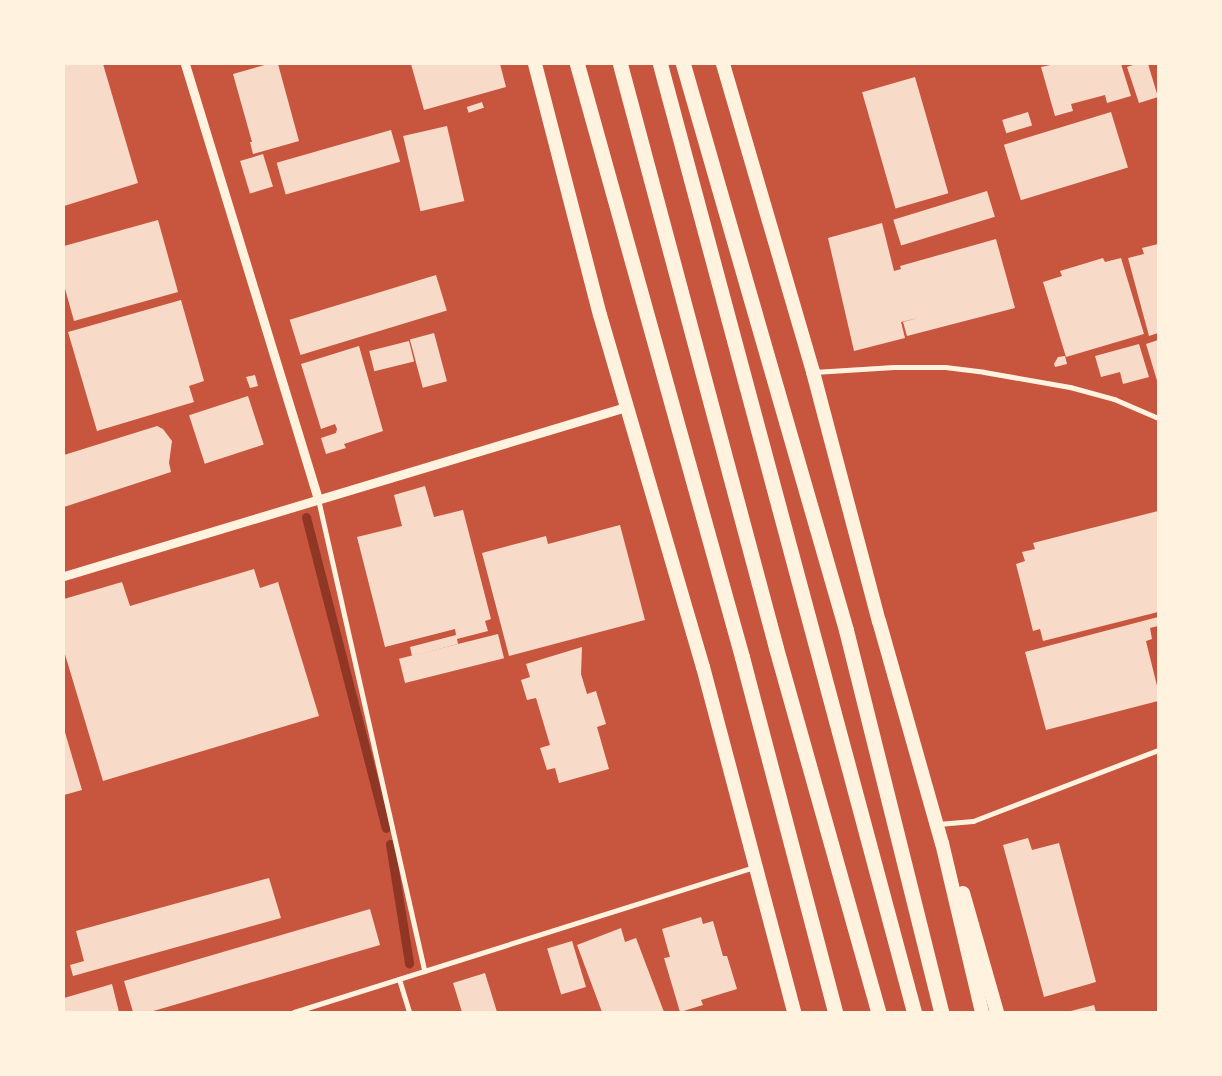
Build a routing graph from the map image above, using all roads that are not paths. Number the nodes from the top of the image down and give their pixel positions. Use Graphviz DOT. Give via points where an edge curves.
graph roads {
  1 [pos="185,64"];
  2 [pos="535,64"];
  3 [pos="577,64"];
  4 [pos="620,64"];
  5 [pos="660,64"];
  6 [pos="682,64"];
  7 [pos="723,64"];
  8 [pos="814,372"];
  9 [pos="626,406"];
  10 [pos="1158,418"];
  11 [pos="318,499"];
  12 [pos="64,576"];
  13 [pos="1158,750"];
  14 [pos="937,824"];
  15 [pos="942,843"];
  16 [pos="754,867"];
  17 [pos="424,971"];
  18 [pos="399,979"];
  19 [pos="294,1012"];
  20 [pos="409,1012"];
  21 [pos="794,1012"];
  22 [pos="834,1012"];
  23 [pos="878,1012"];
  24 [pos="914,1012"];
  25 [pos="941,1012"];
  26 [pos="982,1012"];
  27 [pos="997,1012"];
  1 -- 11 [label="street"];
  2 -- 9 [label="highway"];
  3 -- 22 [label="highway" via="742,657"];
  4 -- 23 [label="highway" via="771,629"];
  5 -- 24 [label="highway"];
  6 -- 25 [label="highway" via="846,630"];
  7 -- 8 [label="highway"];
  8 -- 10 [label="street" via="894,367 945,367 984,372 1070,387 1114,399"];
  8 -- 14 [label="highway"];
  9 -- 11 [label="street"];
  9 -- 16 [label="highway" via="703,667"];
  11 -- 12 [label="street"];
  11 -- 17 [label="street"];
  13 -- 14 [label="street" via="973,821"];
  14 -- 15 [label="highway"];
  15 -- 26 [label="highway"];
  15 -- 27 [label="highway" via="962,889"];
  16 -- 17 [label="street"];
  16 -- 21 [label="highway"];
  17 -- 18 [label="street"];
  18 -- 19 [label="street"];
  18 -- 20 [label="street"];
}
